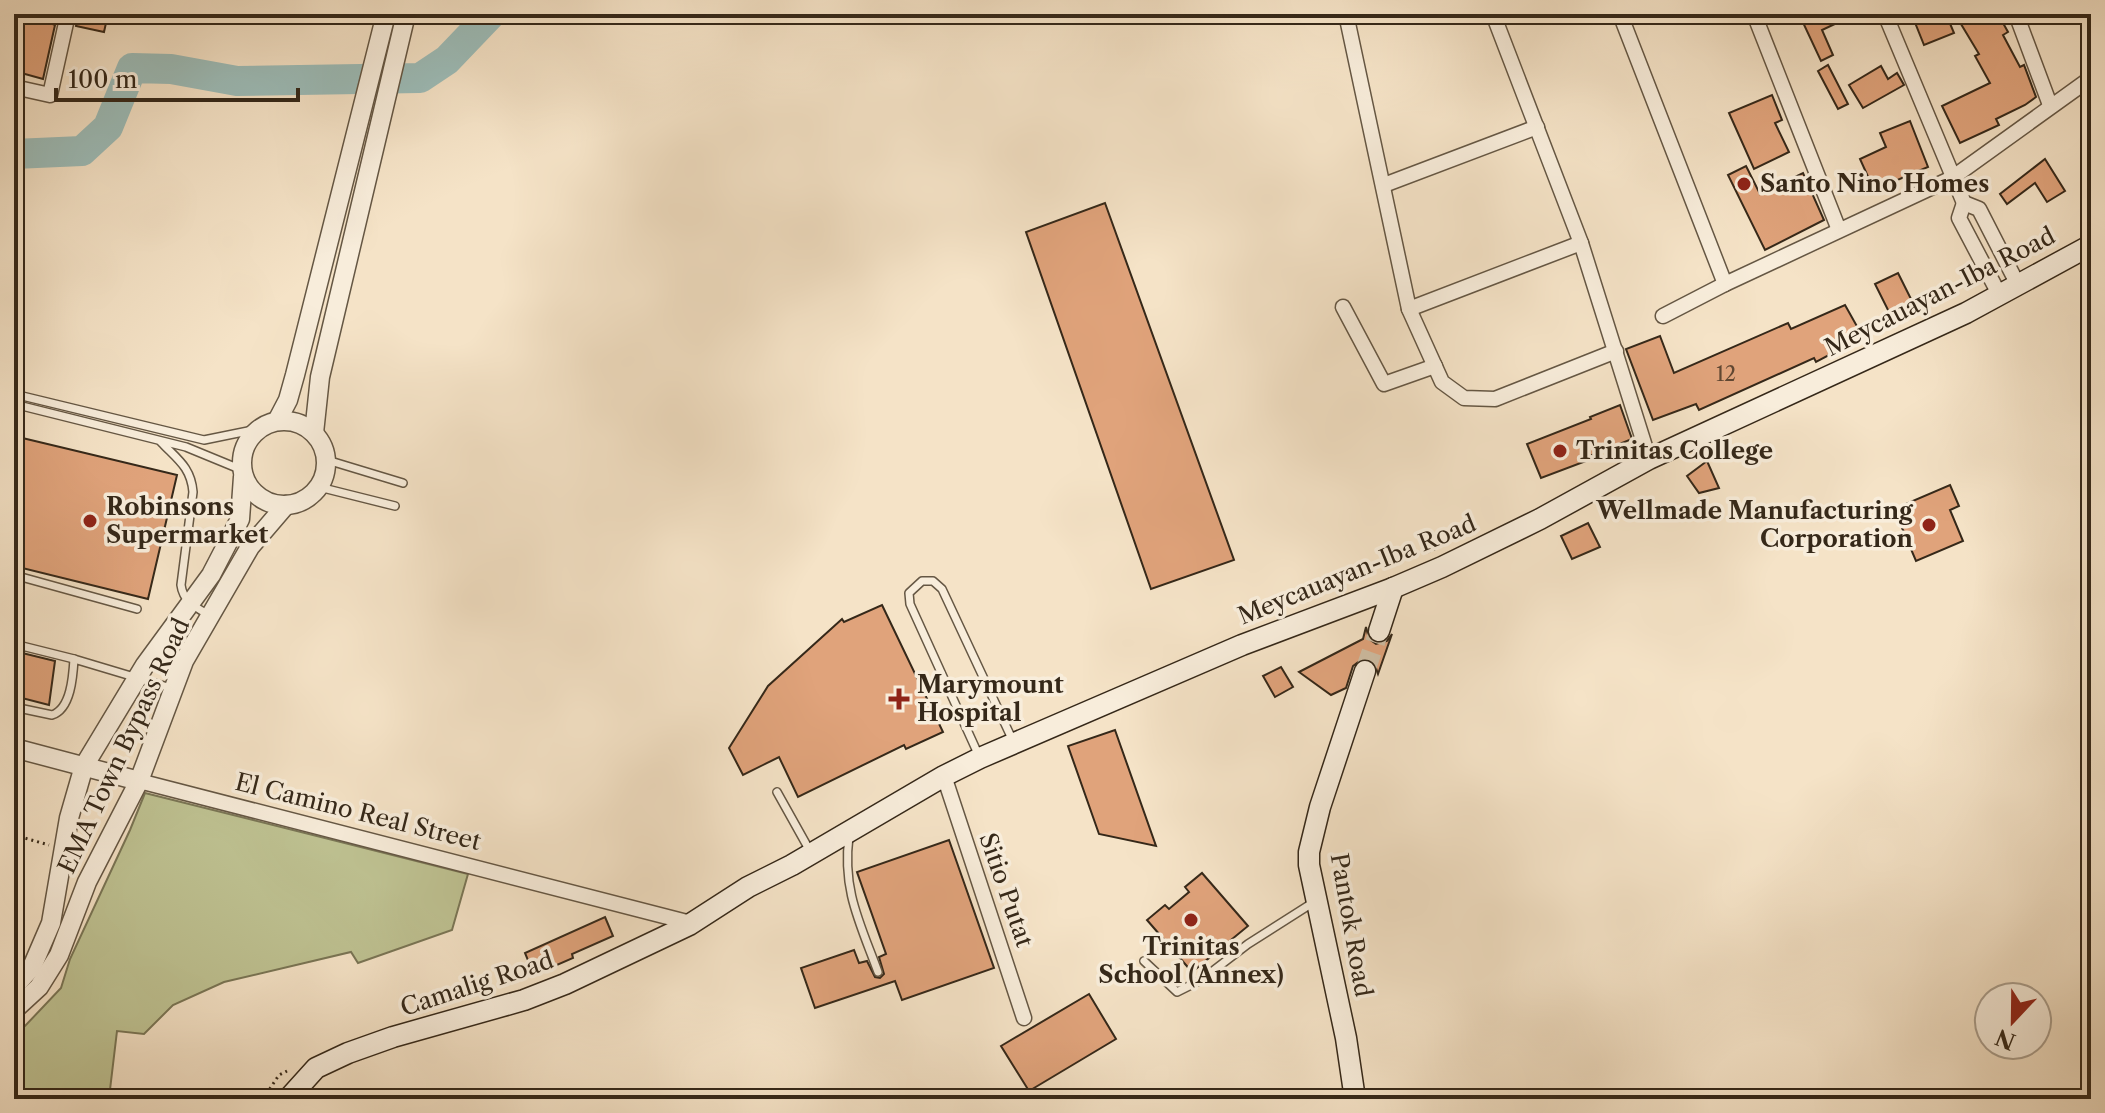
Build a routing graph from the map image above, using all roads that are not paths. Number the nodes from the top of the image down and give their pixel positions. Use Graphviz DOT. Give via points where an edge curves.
graph roads {
  1 [pos="49,14"];
  2 [pos="386,14"];
  3 [pos="406,14"];
  4 [pos="1346,14"];
  5 [pos="1493,14"];
  6 [pos="1620,14"];
  7 [pos="1754,14"];
  8 [pos="1885,14"];
  9 [pos="2016,14"];
  10 [pos="67,16"];
  11 [pos="376,54"];
  12 [pos="395,59"];
  13 [pos="2091,78"];
  14 [pos="14,87"];
  15 [pos="2050,105"];
  16 [pos="1537,127"];
  17 [pos="1952,178"];
  18 [pos="1384,185"];
  19 [pos="1964,203"];
  20 [pos="1839,230"];
  21 [pos="1581,243"];
  22 [pos="1996,243"];
  23 [pos="2091,245"];
  24 [pos="1977,252"];
  25 [pos="2017,283"];
  26 [pos="1725,284"];
  27 [pos="1999,294"];
  28 [pos="1343,307"];
  29 [pos="1409,309"];
  30 [pos="1663,316"];
  31 [pos="1616,351"];
  32 [pos="1435,366"];
  33 [pos="14,394"];
  34 [pos="14,404"];
  35 [pos="277,421"];
  36 [pos="258,429"];
  37 [pos="162,431"];
  38 [pos="314,433"];
  39 [pos="161,442"];
  40 [pos="1649,459"];
  41 [pos="327,460"];
  42 [pos="243,473"];
  43 [pos="403,483"];
  44 [pos="319,487"];
  45 [pos="286,505"];
  46 [pos="395,506"];
  47 [pos="14,575"];
  48 [pos="1393,588"];
  49 [pos="190,604"];
  50 [pos="137,609"];
  51 [pos="211,616"];
  52 [pos="1379,631"];
  53 [pos="14,644"];
  54 [pos="74,659"];
  55 [pos="1365,671"];
  56 [pos="137,677"];
  57 [pos="173,689"];
  58 [pos="14,707"];
  59 [pos="1014,743"];
  60 [pos="14,748"];
  61 [pos="980,758"];
  62 [pos="84,766"];
  63 [pos="944,776"];
  64 [pos="139,781"];
  65 [pos="777,792"];
  66 [pos="849,831"];
  67 [pos="811,853"];
  68 [pos="1317,900"];
  69 [pos="689,925"];
  70 [pos="1144,961"];
  71 [pos="878,972"];
  72 [pos="14,987"];
  73 [pos="14,1010"];
  74 [pos="1024,1018"];
  75 [pos="288,1099"];
  76 [pos="1355,1099"];
  1 -- 10 [label="street"];
  2 -- 11 [label="street"];
  3 -- 12 [label="street"];
  4 -- 18 [label="street"];
  5 -- 16 [label="street"];
  6 -- 26 [label="street"];
  7 -- 20 [label="street"];
  8 -- 17 [label="street"];
  9 -- 15 [label="street"];
  10 -- 14 [label="street" via="50,95"];
  11 -- 12 [label="street"];
  11 -- 35 [label="street" via="295,375"];
  12 -- 38 [label="street" via="320,377"];
  13 -- 15 [label="street"];
  15 -- 17 [label="street"];
  16 -- 18 [label="street"];
  16 -- 21 [label="street"];
  17 -- 19 [label="street"];
  17 -- 20 [label="street"];
  18 -- 29 [label="street"];
  19 -- 22 [label="street" via="1979,209"];
  19 -- 24 [label="street" via="1959,218"];
  20 -- 26 [label="street"];
  21 -- 29 [label="street"];
  21 -- 31 [label="street"];
  22 -- 24 [label="street"];
  22 -- 25 [label="street"];
  23 -- 25 [label="main road, Meycauayan-Iba Road"];
  24 -- 27 [label="street"];
  25 -- 27 [label="main road, Meycauayan-Iba Road"];
  26 -- 30 [label="street"];
  27 -- 40 [label="main road, Meycauayan-Iba Road"];
  28 -- 32 [label="street" via="1384,384"];
  29 -- 32 [label="street"];
  31 -- 32 [label="street" via="1495,399 1464,398 1442,382"];
  31 -- 40 [label="street"];
  33 -- 37 [label="lane"];
  34 -- 39 [label="lane"];
  35 -- 36 [label="street"];
  35 -- 38 [label="street" via="297,422"];
  36 -- 37 [label="lane" via="204,440"];
  36 -- 42 [label="street" via="245,447"];
  37 -- 39 [label="lane"];
  38 -- 41 [label="street"];
  39 -- 42 [label="lane" via="201,451"];
  39 -- 49 [label="lane" via="188,467 192,479 181,585"];
  40 -- 48 [label="main road, Meycauayan-Iba Road" via="1540,519"];
  41 -- 43 [label="lane"];
  41 -- 44 [label="street"];
  42 -- 45 [label="street" via="258,495"];
  42 -- 49 [label="street, EMA Town Bypass Road" via="240,519"];
  44 -- 45 [label="street" via="305,500"];
  44 -- 46 [label="lane"];
  45 -- 51 [label="street, EMA Town Bypass Road" via="250,547"];
  47 -- 50 [label="lane"];
  48 -- 52 [label="main road"];
  48 -- 59 [label="main road, Meycauayan-Iba Road" via="1242,645"];
  49 -- 51 [label="lane"];
  49 -- 56 [label="street, EMA Town Bypass Road"];
  51 -- 57 [label="street, EMA Town Bypass Road"];
  53 -- 54 [label="lane"];
  54 -- 56 [label="lane"];
  54 -- 58 [label="lane" via="66,705 59,713"];
  55 -- 68 [label="main road, Pantok Road" via="1309,852"];
  56 -- 57 [label="lane"];
  56 -- 62 [label="street, EMA Town Bypass Road"];
  57 -- 64 [label="street, EMA Town Bypass Road"];
  59 -- 61 [label="main road, Meycauayan-Iba Road"];
  59 -- 61 [label="lane" via="942,589 933,581 922,581 909,593 910,604"];
  60 -- 62 [label="street, El Camino Real Street"];
  61 -- 63 [label="main road, Meycauayan-Iba Road"];
  62 -- 64 [label="street, El Camino Real Street"];
  62 -- 72 [label="street, EMA Town Bypass Road" via="51,923 32,967"];
  63 -- 66 [label="main road, Meycauayan-Iba Road"];
  63 -- 74 [label="street, Sitio Putat"];
  64 -- 69 [label="street, El Camino Real Street"];
  64 -- 73 [label="street, EMA Town Bypass Road" via="87,882 59,955 39,987"];
  65 -- 67 [label="lane"];
  66 -- 67 [label="main road, Meycauayan-Iba Road"];
  66 -- 71 [label="lane" via="851,900"];
  67 -- 69 [label="main road, Meycauayan-Iba Road"];
  68 -- 70 [label="lane" via="1177,992"];
  68 -- 76 [label="main road, Pantok Road"];
  69 -- 75 [label="main road, Camalig Road" via="524,1000 348,1053 316,1068"];
}
